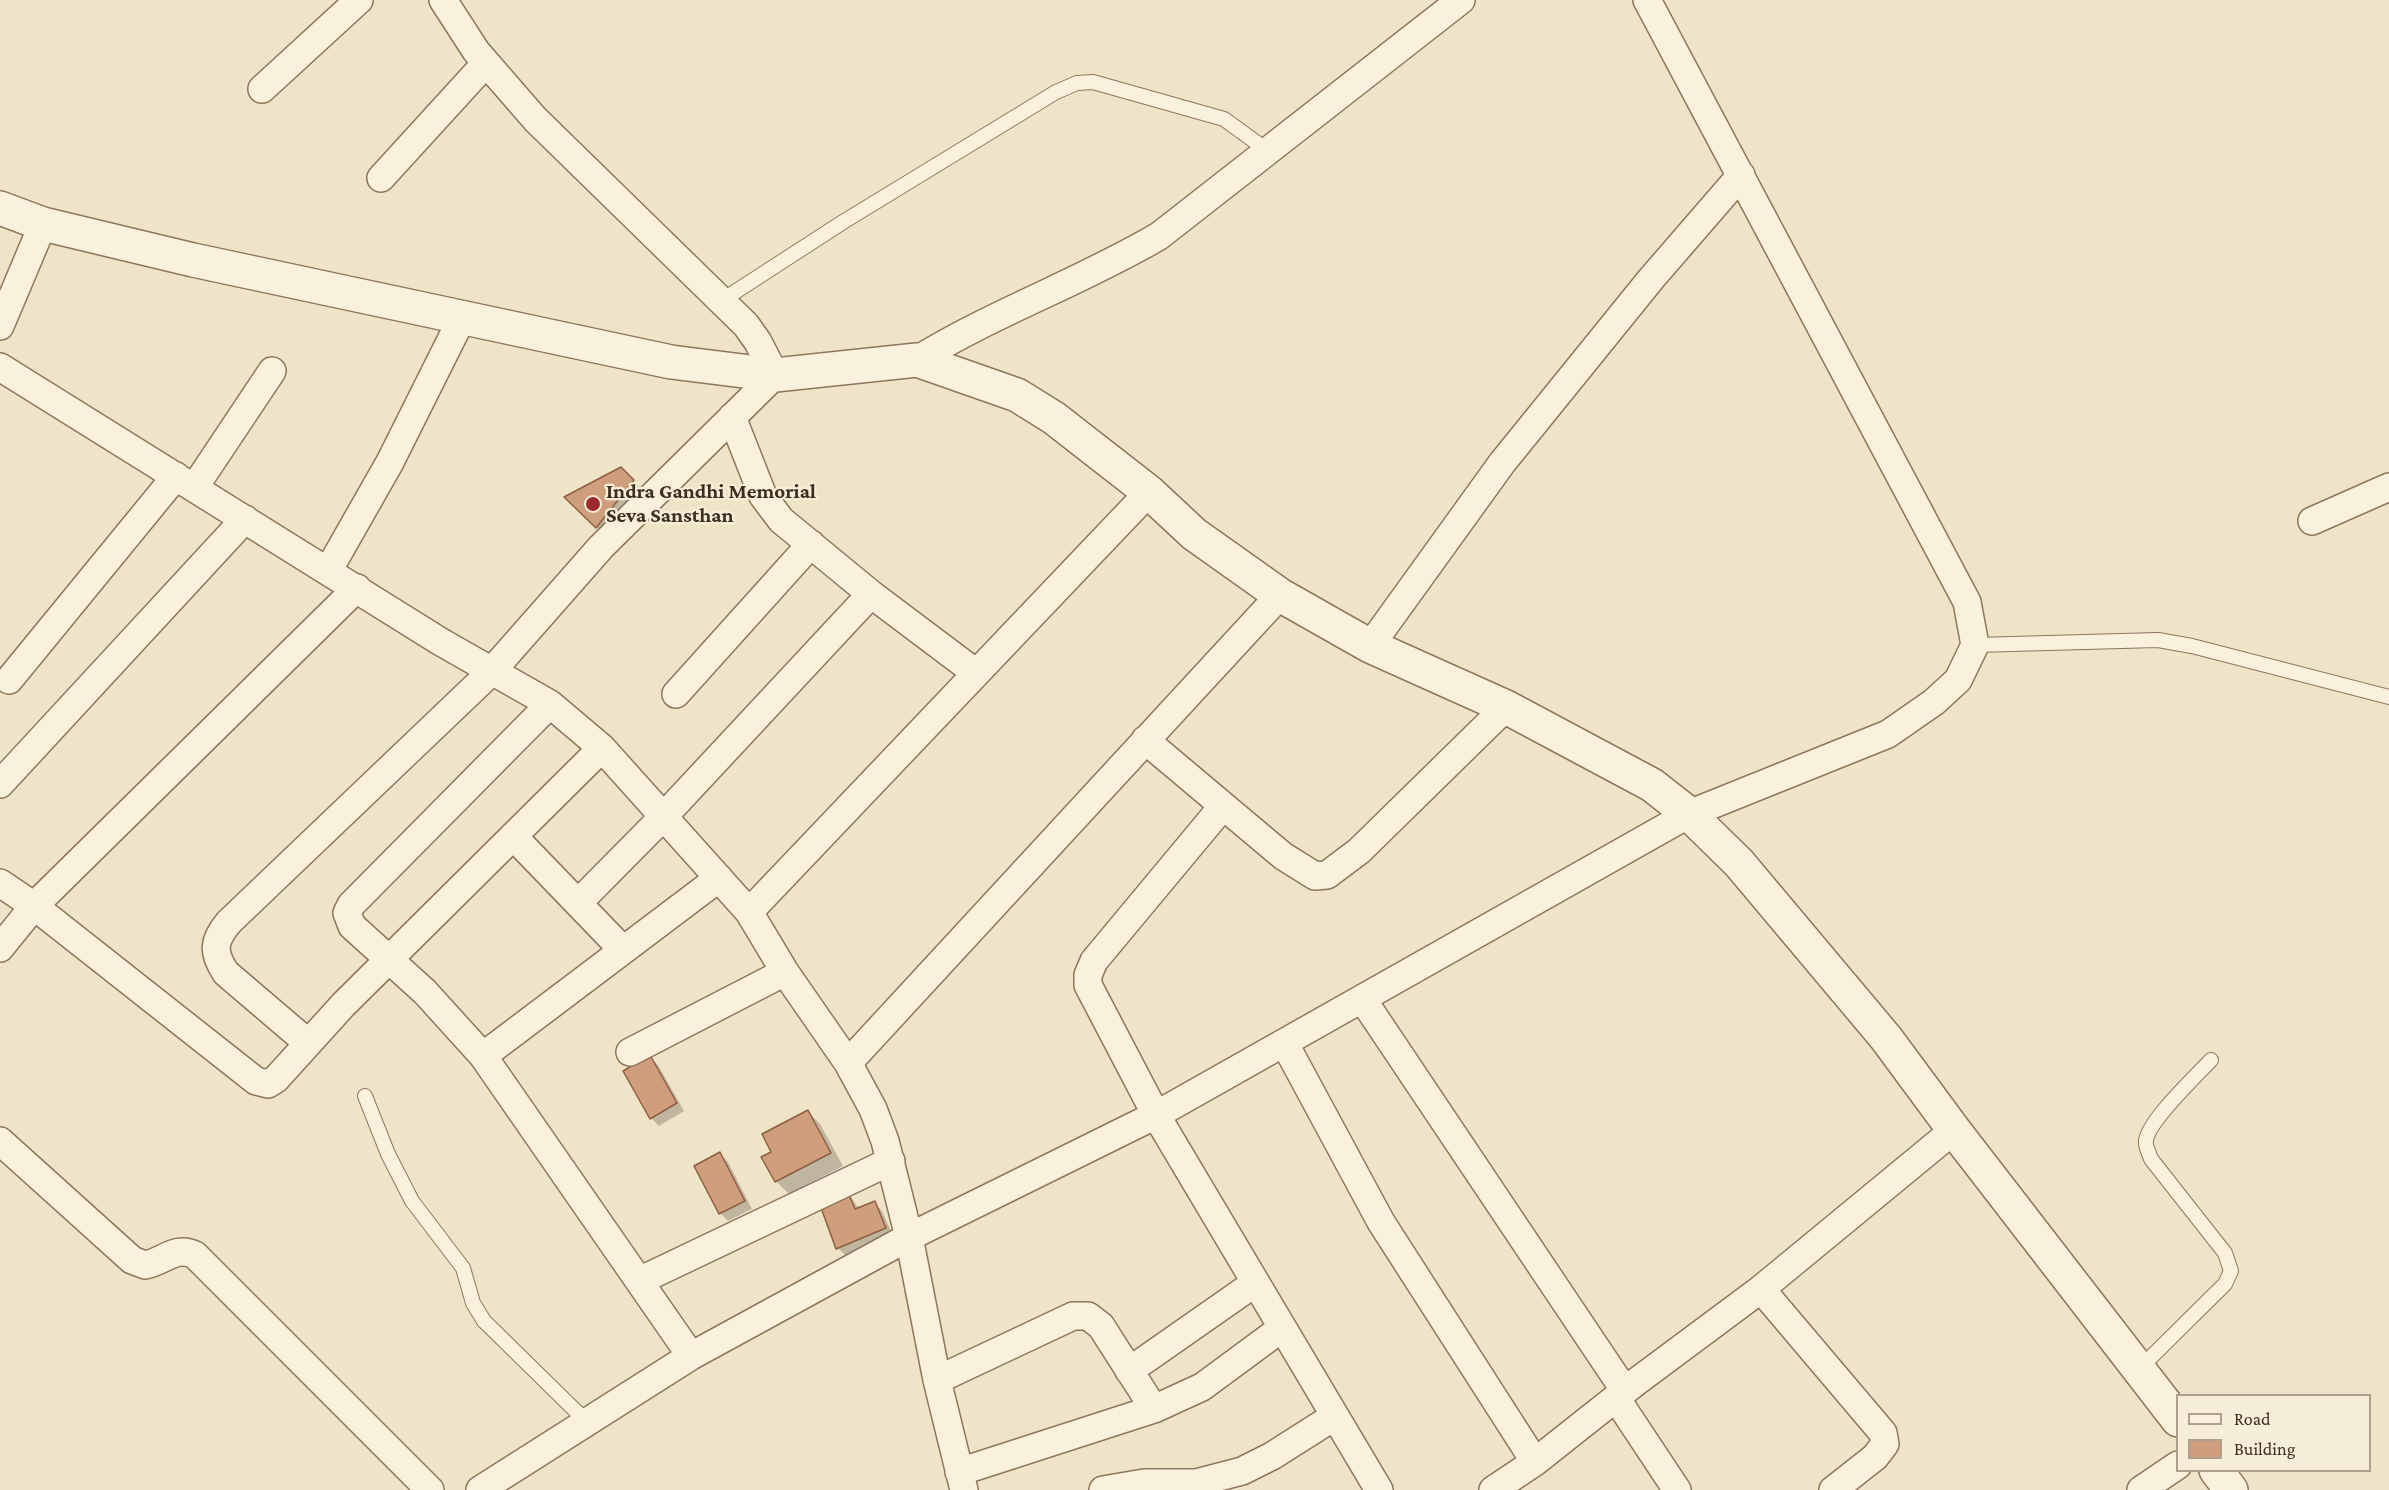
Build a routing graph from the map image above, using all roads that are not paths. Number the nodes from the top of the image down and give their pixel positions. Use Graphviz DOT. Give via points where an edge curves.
graph roads {
  1 [pos="359,0"];
  2 [pos="443,0"];
  3 [pos="1461,0"];
  4 [pos="1647,0"];
  5 [pos="486,63"];
  6 [pos="262,89"];
  7 [pos="1268,151"];
  8 [pos="1741,175"];
  9 [pos="381,178"];
  10 [pos="0,208"];
  11 [pos="42,224"];
  12 [pos="722,301"];
  13 [pos="463,316"];
  14 [pos="0,326"];
  15 [pos="917,360"];
  16 [pos="0,367"];
  17 [pos="272,371"];
  18 [pos="775,375"];
  19 [pos="732,417"];
  20 [pos="185,482"];
  21 [pos="2389,487"];
  22 [pos="1149,492"];
  23 [pos="245,519"];
  24 [pos="2312,521"];
  25 [pos="811,544"];
  26 [pos="328,571"];
  27 [pos="357,588"];
  28 [pos="871,594"];
  29 [pos="1280,595"];
  30 [pos="1975,645"];
  31 [pos="1370,646"];
  32 [pos="491,672"];
  33 [pos="976,673"];
  34 [pos="9,680"];
  35 [pos="676,694"];
  36 [pos="2389,697"];
  37 [pos="550,704"];
  38 [pos="1506,707"];
  39 [pos="1145,740"];
  40 [pos="602,748"];
  41 [pos="0,783"];
  42 [pos="1223,806"];
  43 [pos="1689,814"];
  44 [pos="664,816"];
  45 [pos="513,837"];
  46 [pos="719,878"];
  47 [pos="0,883"];
  48 [pos="578,903"];
  49 [pos="34,906"];
  50 [pos="748,912"];
  51 [pos="0,948"];
  52 [pos="623,950"];
  53 [pos="388,960"];
  54 [pos="785,972"];
  55 [pos="1363,1000"];
  56 [pos="308,1043"];
  57 [pos="1285,1044"];
  58 [pos="630,1052"];
  59 [pos="483,1056"];
  60 [pos="2211,1060"];
  61 [pos="848,1062"];
  62 [pos="365,1096"];
  63 [pos="1156,1115"];
  64 [pos="1954,1130"];
  65 [pos="0,1141"];
  66 [pos="891,1161"];
  67 [pos="909,1237"];
  68 [pos="639,1281"];
  69 [pos="1255,1283"];
  70 [pos="1761,1289"];
  71 [pos="1282,1328"];
  72 [pos="691,1356"];
  73 [pos="2139,1369"];
  74 [pos="1129,1371"];
  75 [pos="937,1380"];
  76 [pos="1621,1395"];
  77 [pos="1154,1409"];
  78 [pos="1335,1416"];
  79 [pos="2176,1417"];
  80 [pos="587,1422"];
  81 [pos="1535,1462"];
  82 [pos="2176,1466"];
  83 [pos="2218,1472"];
  84 [pos="962,1481"];
  85 [pos="430,1490"];
  86 [pos="480,1490"];
  87 [pos="1103,1490"];
  88 [pos="1379,1490"];
  89 [pos="1493,1490"];
  90 [pos="1677,1490"];
  91 [pos="1833,1490"];
  92 [pos="2141,1490"];
  93 [pos="2231,1490"];
  1 -- 6 [label="street"];
  2 -- 5 [label="street"];
  3 -- 7 [label="street"];
  4 -- 8 [label="street"];
  5 -- 9 [label="street"];
  5 -- 12 [label="street" via="535,119"];
  7 -- 12 [label="lane" via="1224,118 1093,82 1077,83 843,222"];
  7 -- 15 [label="street" via="1159,236 1118,260 976,325"];
  8 -- 30 [label="street" via="1967,602"];
  8 -- 31 [label="street" via="1502,463"];
  10 -- 11 [label="street"];
  11 -- 13 [label="street"];
  11 -- 14 [label="street"];
  12 -- 18 [label="street" via="758,342"];
  13 -- 18 [label="street" via="671,362"];
  13 -- 26 [label="street" via="390,462"];
  15 -- 18 [label="street"];
  15 -- 22 [label="street" via="1017,395 1054,418"];
  16 -- 20 [label="street"];
  17 -- 20 [label="street"];
  18 -- 19 [label="street"];
  19 -- 25 [label="street" via="763,496 781,520"];
  19 -- 32 [label="street" via="601,547"];
  20 -- 23 [label="street"];
  20 -- 34 [label="street"];
  21 -- 24 [label="street"];
  22 -- 29 [label="street" via="1194,534"];
  22 -- 33 [label="street"];
  23 -- 26 [label="street"];
  23 -- 41 [label="street"];
  25 -- 28 [label="street"];
  25 -- 35 [label="street"];
  26 -- 27 [label="street"];
  27 -- 32 [label="street"];
  27 -- 49 [label="street"];
  28 -- 33 [label="street"];
  28 -- 44 [label="street"];
  29 -- 31 [label="street"];
  29 -- 39 [label="street"];
  30 -- 36 [label="lane" via="2158,640 2192,645"];
  30 -- 43 [label="street" via="1958,680 1888,734"];
  31 -- 38 [label="street"];
  32 -- 37 [label="street"];
  32 -- 56 [label="street" via="218,936 216,958 226,973"];
  33 -- 50 [label="street"];
  37 -- 40 [label="street"];
  37 -- 53 [label="street" via="351,905 347,913 352,926"];
  38 -- 42 [label="street" via="1359,851 1327,875 1315,876 1283,856"];
  38 -- 43 [label="street" via="1652,785"];
  39 -- 42 [label="street"];
  39 -- 61 [label="street"];
  40 -- 44 [label="street"];
  40 -- 45 [label="street"];
  42 -- 63 [label="street" via="1094,961 1088,975 1088,985"];
  43 -- 55 [label="street"];
  43 -- 64 [label="street" via="1739,863 1886,1038"];
  44 -- 46 [label="street"];
  44 -- 48 [label="street"];
  45 -- 48 [label="street"];
  45 -- 53 [label="street"];
  46 -- 50 [label="street"];
  46 -- 52 [label="street"];
  47 -- 49 [label="street"];
  48 -- 52 [label="street"];
  49 -- 51 [label="street"];
  49 -- 56 [label="street" via="256,1081 268,1084 276,1079"];
  50 -- 54 [label="street"];
  52 -- 59 [label="street"];
  53 -- 56 [label="street"];
  53 -- 59 [label="street" via="425,992"];
  54 -- 58 [label="street"];
  54 -- 61 [label="street"];
  55 -- 57 [label="street"];
  55 -- 76 [label="street"];
  57 -- 63 [label="street"];
  57 -- 81 [label="street" via="1372,1206"];
  59 -- 68 [label="street"];
  60 -- 73 [label="lane" via="2163,1112 2145,1142 2151,1159 2225,1253 2231,1271 2225,1284"];
  61 -- 66 [label="street" via="873,1109"];
  62 -- 80 [label="lane" via="412,1201 463,1268 473,1303 484,1321"];
  63 -- 67 [label="street"];
  63 -- 69 [label="street"];
  64 -- 70 [label="street"];
  64 -- 73 [label="street"];
  65 -- 85 [label="street" via="132,1260 145,1265 177,1252 195,1255"];
  66 -- 67 [label="street"];
  66 -- 68 [label="street"];
  67 -- 72 [label="street"];
  67 -- 75 [label="street"];
  68 -- 72 [label="street"];
  69 -- 71 [label="street"];
  69 -- 74 [label="street"];
  70 -- 76 [label="street"];
  70 -- 91 [label="street" via="1883,1433 1885,1444 1875,1457"];
  71 -- 77 [label="street" via="1202,1386"];
  71 -- 78 [label="street"];
  72 -- 80 [label="street"];
  73 -- 79 [label="street"];
  74 -- 75 [label="street" via="1101,1326 1088,1316 1073,1316"];
  74 -- 77 [label="street"];
  75 -- 84 [label="street"];
  76 -- 81 [label="street"];
  76 -- 90 [label="street"];
  77 -- 84 [label="street"];
  78 -- 87 [label="street" via="1242,1471 1196,1483 1144,1483"];
  78 -- 88 [label="street"];
  80 -- 86 [label="street"];
  81 -- 89 [label="street"];
  82 -- 92 [label="street"];
  83 -- 93 [label="street"];
}
